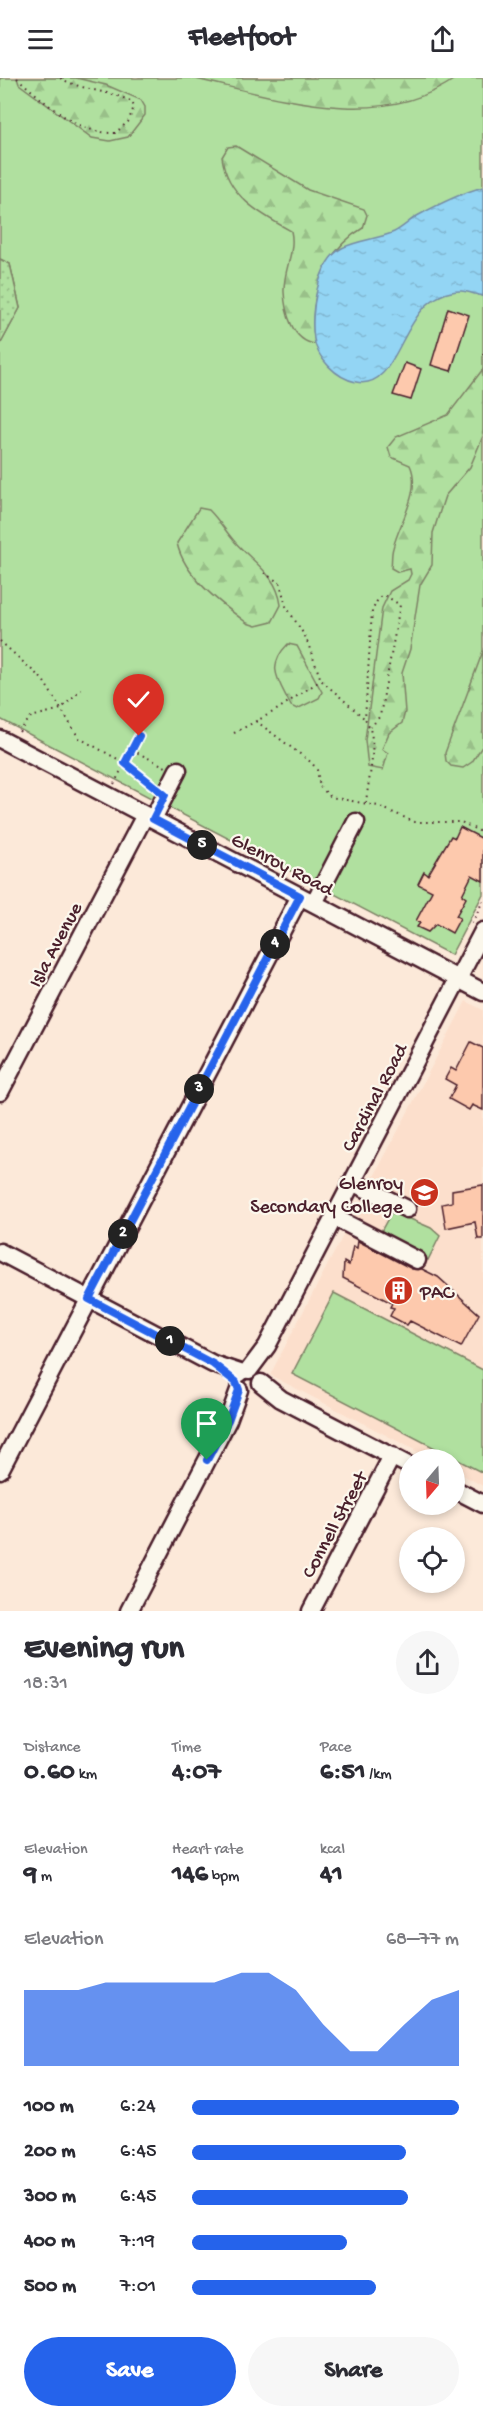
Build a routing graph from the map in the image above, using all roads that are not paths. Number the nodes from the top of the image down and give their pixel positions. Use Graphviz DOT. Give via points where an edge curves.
graph roads {
  1 [pos="0,739"];
  2 [pos="177,771"];
  3 [pos="149,817"];
  4 [pos="356,822"];
  5 [pos="307,899"];
  6 [pos="483,932"];
  7 [pos="458,979"];
  8 [pos="483,992"];
  9 [pos="0,1092"];
  10 [pos="352,1182"];
  11 [pos="407,1209"];
  12 [pos="334,1217"];
  13 [pos="0,1252"];
  14 [pos="417,1260"];
  15 [pos="89,1299"];
  16 [pos="248,1382"];
  17 [pos="392,1456"];
  18 [pos="399,1460"];
  19 [pos="0,1470"];
  20 [pos="465,1495"];
  21 [pos="483,1504"];
  22 [pos="129,1611"];
  23 [pos="311,1611"];
  1 -- 3 [label="street, Glenroy Road"];
  2 -- 3 [label="street, Isla Avenue"];
  3 -- 5 [label="street, Glenroy Road"];
  3 -- 9 [label="street, Isla Avenue"];
  4 -- 5 [label="street"];
  5 -- 7 [label="street, Glenroy Road"];
  5 -- 15 [label="street"];
  6 -- 7 [label="street, Cardinal Road"];
  7 -- 8 [label="street, Glenroy Road"];
  7 -- 10 [label="street, Cardinal Road"];
  10 -- 11 [label="street"];
  10 -- 12 [label="street, Cardinal Road"];
  12 -- 14 [label="street"];
  12 -- 16 [label="street, Cardinal Road"];
  13 -- 15 [label="street"];
  15 -- 16 [label="street"];
  15 -- 19 [label="street"];
  16 -- 17 [label="street"];
  16 -- 22 [label="street, Cardinal Road"];
  17 -- 18 [label="street"];
  17 -- 23 [label="street, Connell Street"];
  20 -- 21 [label="street"];
}
